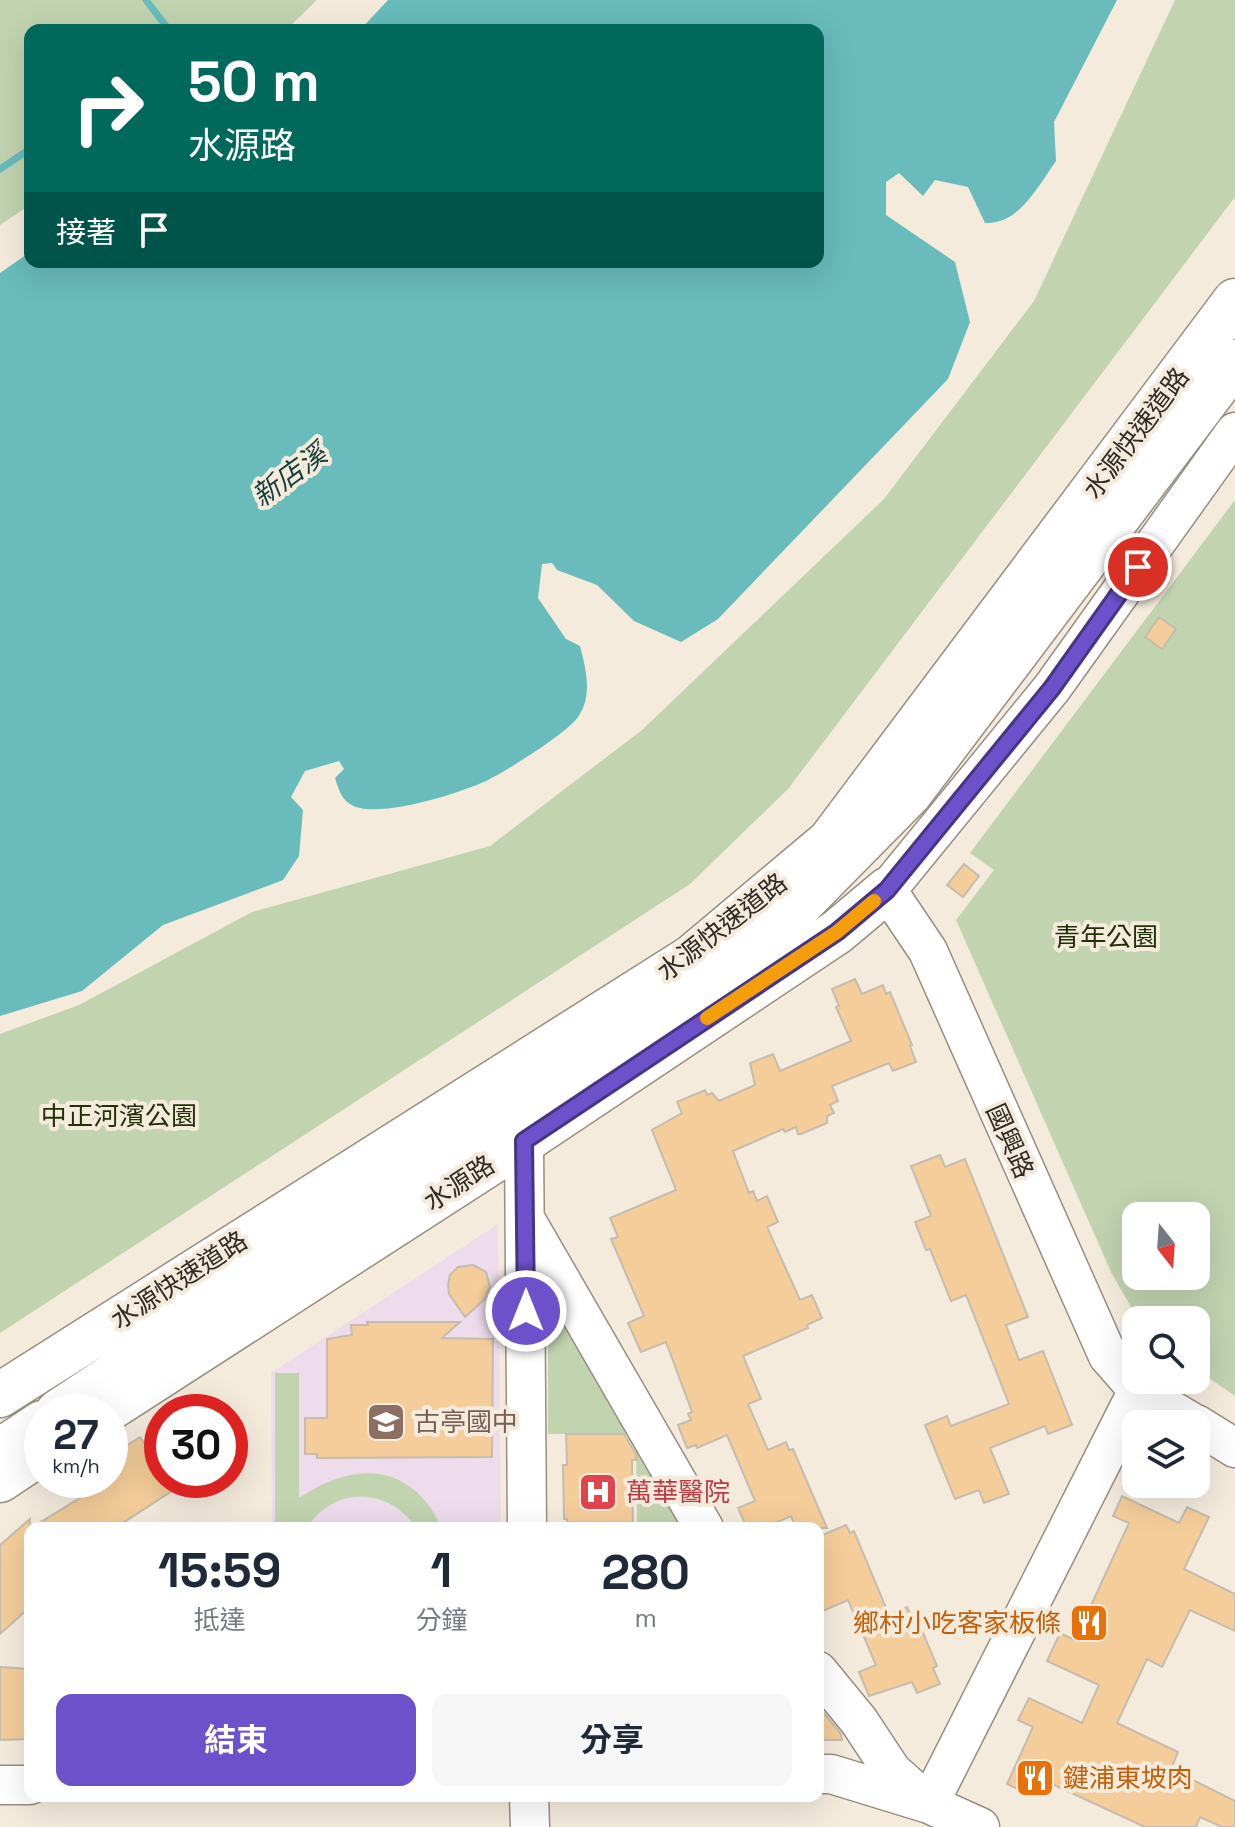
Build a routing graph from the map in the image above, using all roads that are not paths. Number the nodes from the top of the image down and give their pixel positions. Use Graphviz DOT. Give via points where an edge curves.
graph roads {
  1 [pos="1235,301"];
  2 [pos="1235,362"];
  3 [pos="1235,432"];
  4 [pos="887,890"];
  5 [pos="524,1141"];
  6 [pos="310,1196"];
  7 [pos="525,1218"];
  8 [pos="1122,1372"];
  9 [pos="85,1394"];
  10 [pos="1136,1394"];
  11 [pos="1145,1394"];
  12 [pos="0,1395"];
  13 [pos="128,1397"];
  14 [pos="1172,1410"];
  15 [pos="0,1425"];
  16 [pos="1210,1433"];
  17 [pos="24,1435"];
  18 [pos="1235,1448"];
  19 [pos="0,1451"];
  20 [pos="24,1464"];
  21 [pos="0,1480"];
  22 [pos="527,1522"];
  23 [pos="701,1522"];
  24 [pos="824,1678"];
  25 [pos="824,1774"];
  26 [pos="0,1785"];
  27 [pos="24,1785"];
  28 [pos="529,1802"];
  29 [pos="929,1804"];
  30 [pos="530,1827"];
  31 [pos="980,1827"];
  1 -- 6 [label="main road, 水源快速道路" via="830,841 692,957"];
  2 -- 9 [label="main road, 水源快速道路" via="910,793 756,949"];
  3 -- 4 [label="street, 水源路" via="1052,688"];
  4 -- 5 [label="main road, 水源路" via="837,932"];
  4 -- 8 [label="street, 國興路" via="928,951 1092,1325"];
  5 -- 7 [label="street"];
  5 -- 13 [label="main road, 水源路"];
  6 -- 12 [label="main road, 水源快速道路"];
  6 -- 15 [label="main road" via="214,1279"];
  7 -- 22 [label="street"];
  7 -- 23 [label="street"];
  10 -- 29 [label="street"];
  11 -- 14 [label="street, 國興路"];
  16 -- 18 [label="street, 國興路"];
  17 -- 19 [label="main road"];
  20 -- 21 [label="main road"];
  24 -- 29 [label="street" via="892,1771"];
  25 -- 29 [label="street"];
  26 -- 27 [label="street"];
  28 -- 30 [label="street"];
  29 -- 31 [label="street"];
}
